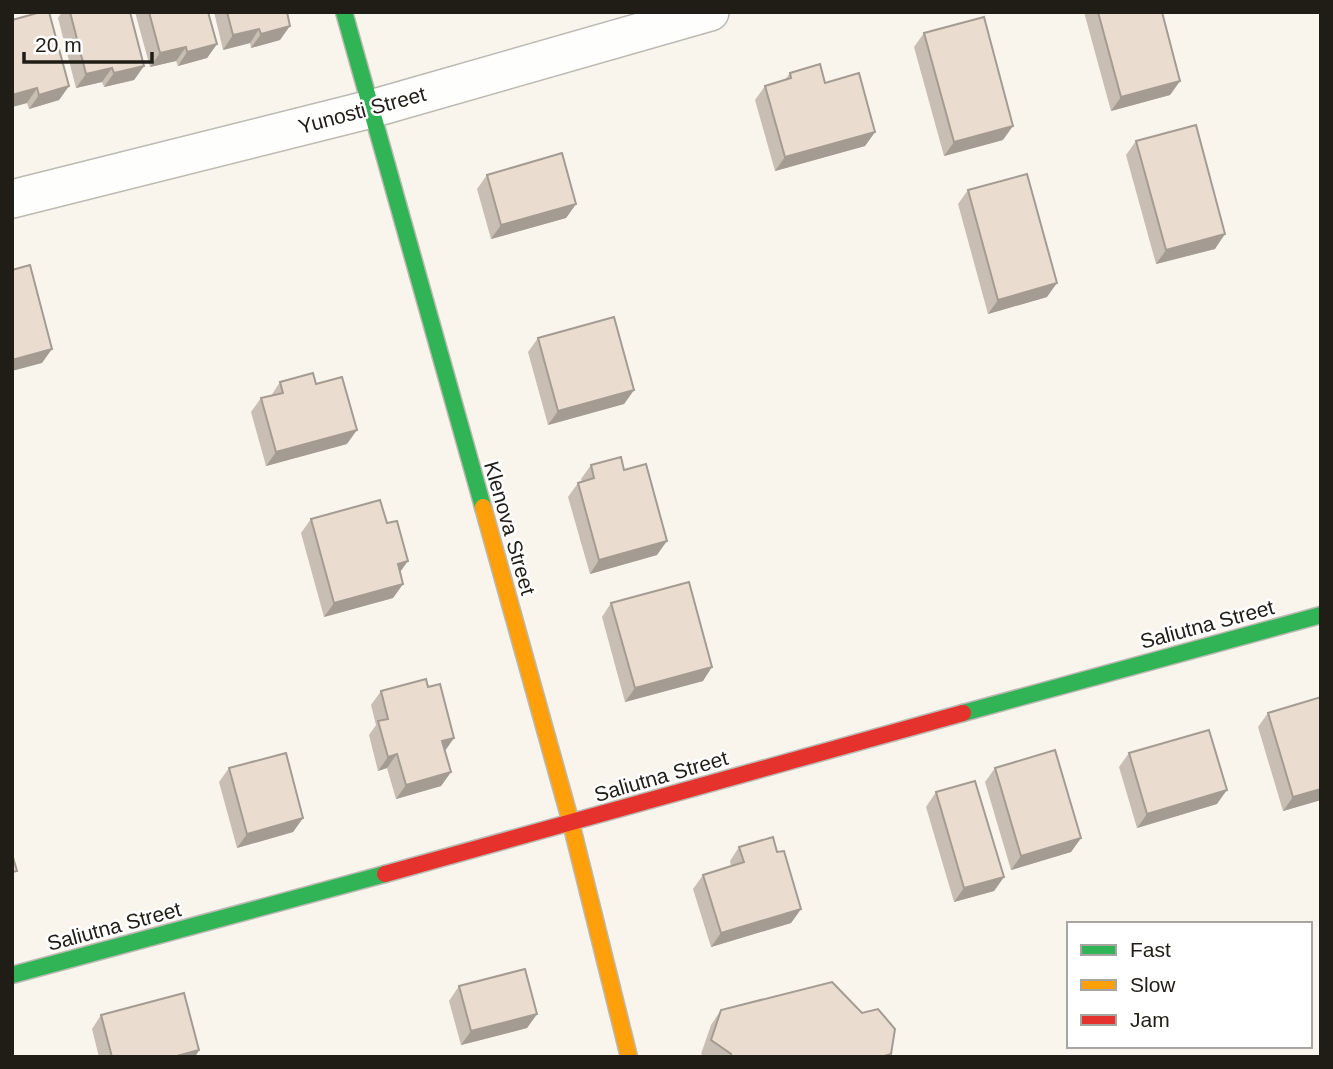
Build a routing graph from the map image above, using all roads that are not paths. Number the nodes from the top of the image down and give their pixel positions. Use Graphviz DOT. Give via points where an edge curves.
graph roads {
  1 [pos="345,12"];
  2 [pos="710,12"];
  3 [pos="371,109"];
  4 [pos="12,199"];
  5 [pos="1321,615"];
  6 [pos="571,823"];
  7 [pos="12,975"];
  8 [pos="629,1057"];
  1 -- 3 [label="street, Klenova Street"];
  2 -- 3 [label="street, Yunosti Street"];
  3 -- 4 [label="street, Yunosti Street"];
  3 -- 6 [label="street, Klenova Street"];
  5 -- 6 [label="street, Saliutna Street"];
  6 -- 7 [label="street, Saliutna Street"];
  6 -- 8 [label="street, Klenova Street"];
}
